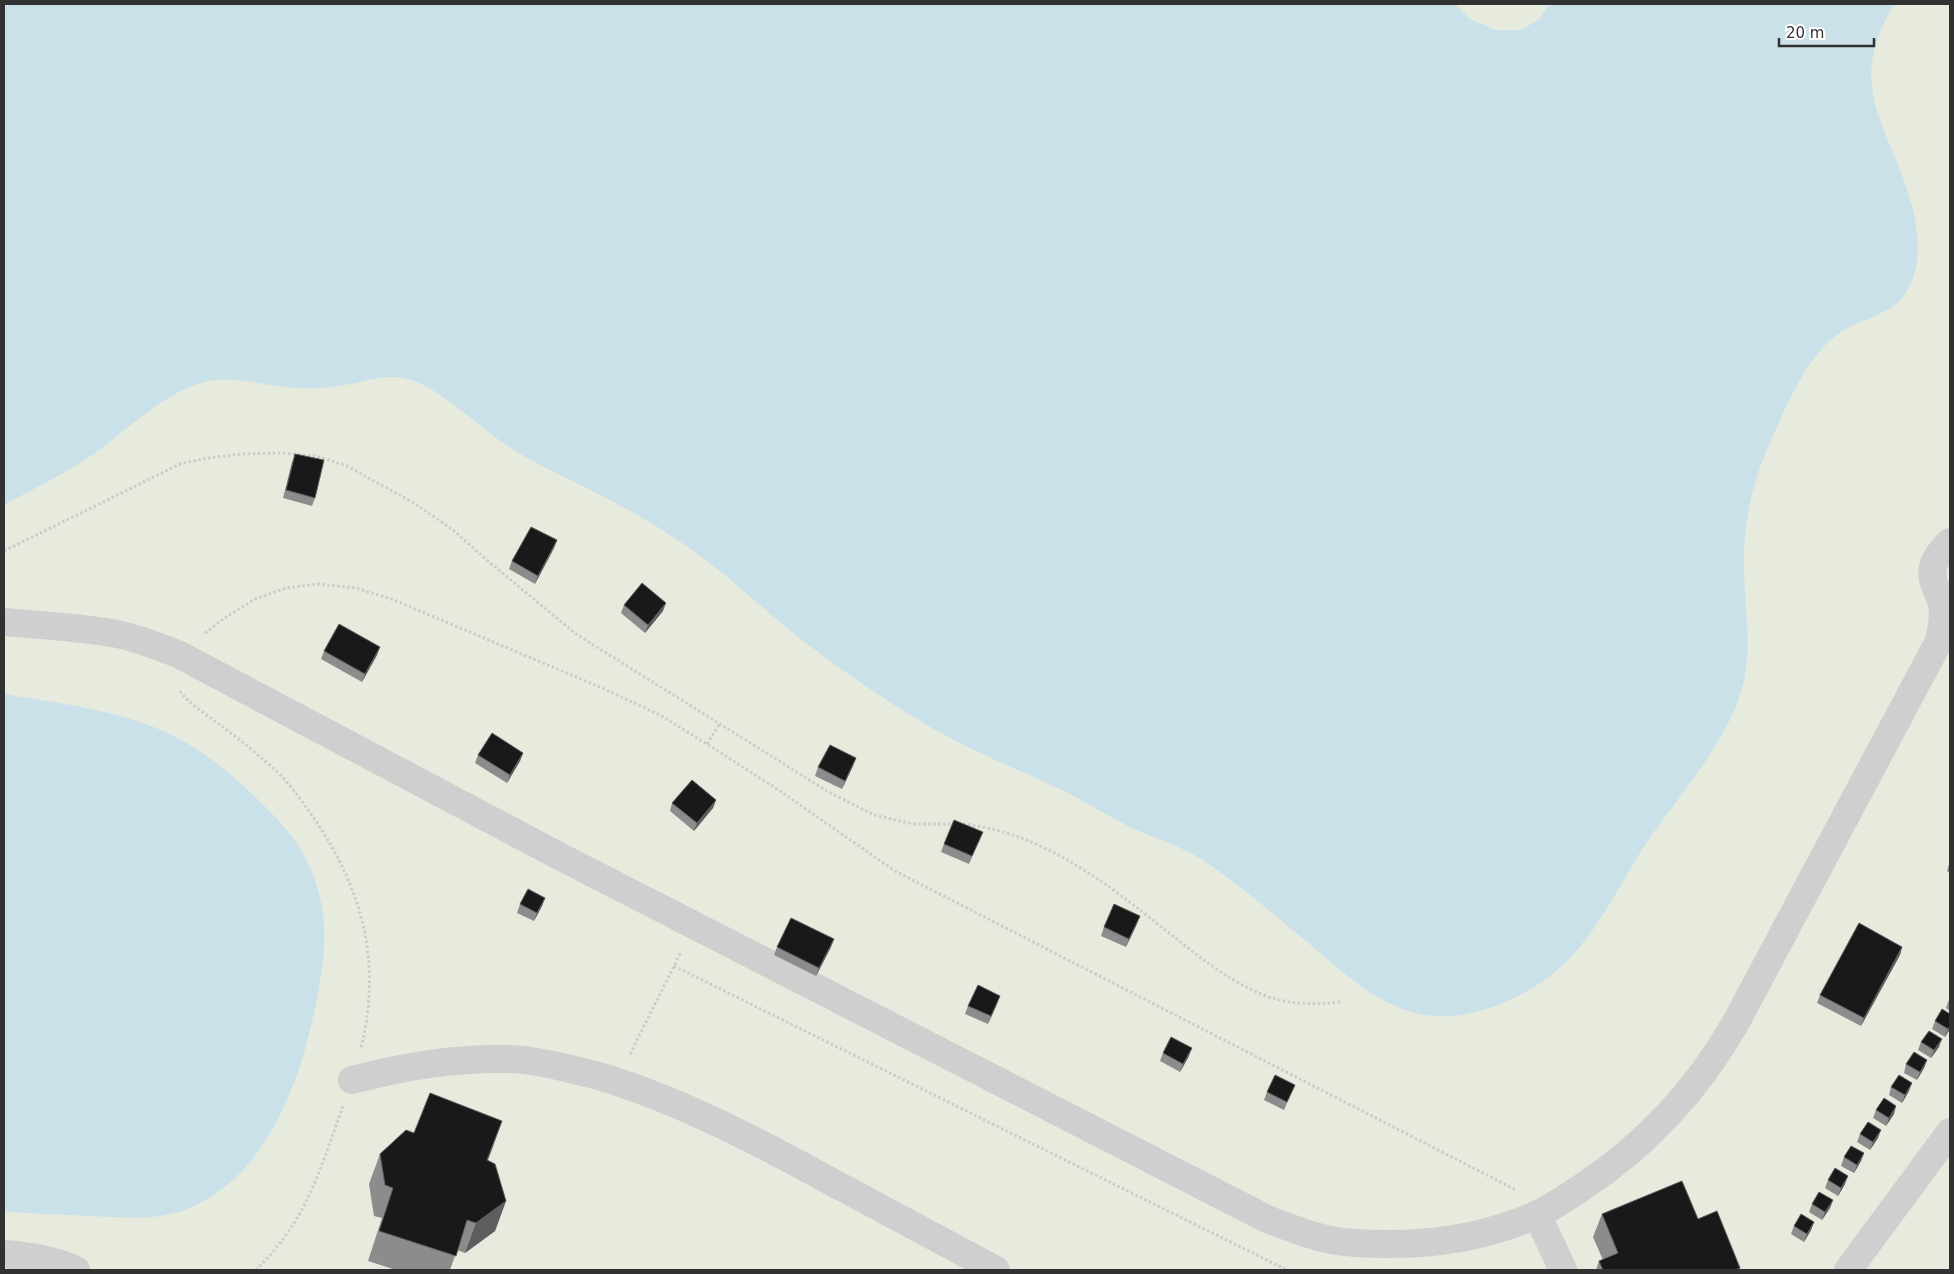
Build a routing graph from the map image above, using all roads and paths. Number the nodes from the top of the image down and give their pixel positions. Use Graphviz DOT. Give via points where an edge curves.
graph roads {
  1 [pos="1949,544"];
  2 [pos="4,551"];
  3 [pos="1944,596"];
  4 [pos="4,622"];
  5 [pos="1944,634"];
  6 [pos="178,654"];
  7 [pos="720,723"];
  8 [pos="707,744"];
  9 [pos="694,926"];
  10 [pos="674,966"];
  11 [pos="1341,1002"];
  12 [pos="352,1080"];
  13 [pos="616,1082"];
  14 [pos="1950,1132"];
  15 [pos="1537,1214"];
  16 [pos="4,1254"];
  17 [pos="76,1270"];
  18 [pos="256,1270"];
  19 [pos="996,1270"];
  20 [pos="1287,1270"];
  21 [pos="1563,1270"];
  22 [pos="1848,1270"];
  1 -- 3 [label="lane" via="1939,552 1932,577"];
  2 -- 7 [label="path" via="180,464 242,454 316,456 347,466 414,503 453,530 576,634"];
  3 -- 5 [label="lane"];
  4 -- 6 [label="lane" via="114,633"];
  5 -- 15 [label="lane" via="1718,1053 1680,1103 1633,1149 1593,1180"];
  6 -- 8 [label="path" via="226,616 255,599 286,588 318,584 356,588 394,600 602,688 660,716"];
  6 -- 9 [label="lane"];
  6 -- 12 [label="path" via="172,672 174,682 183,694 196,708 275,770 302,801 344,868 358,903 367,944 370,985 366,1028"];
  7 -- 8 [label="path"];
  7 -- 11 [label="path" via="827,791 874,815 913,824 973,825 1006,833 1048,850 1132,903 1200,958 1260,994 1314,1004"];
  8 -- 15 [label="path" via="780,790 895,871 1511,1186"];
  9 -- 10 [label="path"];
  9 -- 15 [label="lane" via="1267,1219 1299,1232 1365,1244 1438,1242 1505,1227"];
  10 -- 13 [label="path"];
  10 -- 20 [label="path"];
  12 -- 13 [label="lane" via="404,1067 454,1060 511,1059 565,1067"];
  12 -- 18 [label="path" via="312,1186 296,1219"];
  13 -- 19 [label="lane" via="678,1104 746,1136"];
  14 -- 22 [label="lane"];
  15 -- 21 [label="lane"];
  16 -- 17 [label="lane" via="64,1264"];
}
